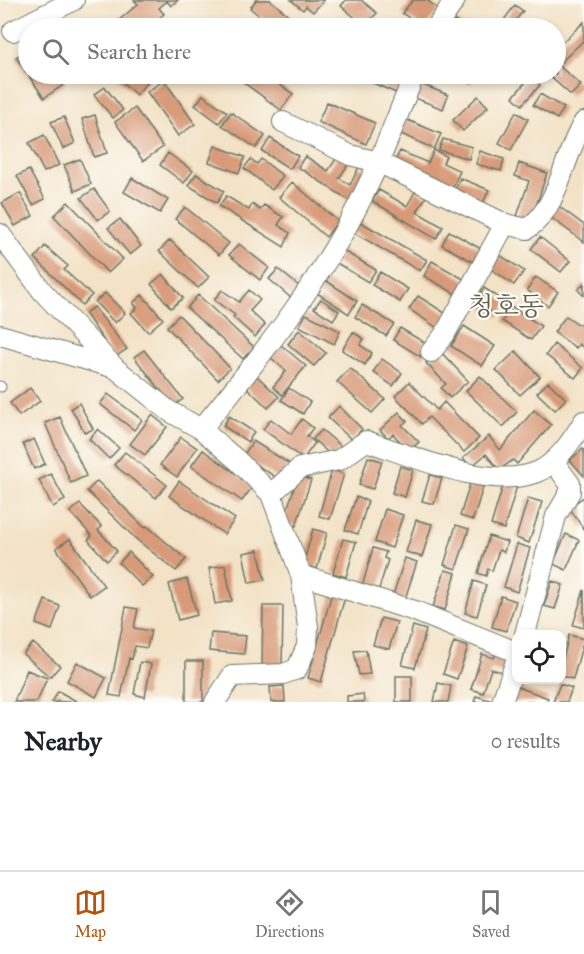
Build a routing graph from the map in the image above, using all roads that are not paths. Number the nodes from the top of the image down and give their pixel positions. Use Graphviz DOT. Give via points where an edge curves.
graph roads {
  1 [pos="74,0"];
  2 [pos="455,0"];
  3 [pos="39,18"];
  4 [pos="443,18"];
  5 [pos="18,28"];
  6 [pos="13,31"];
  7 [pos="411,84"];
  8 [pos="283,122"];
  9 [pos="584,122"];
  10 [pos="378,162"];
  11 [pos="505,224"];
  12 [pos="0,234"];
  13 [pos="0,335"];
  14 [pos="431,351"];
  15 [pos="115,369"];
  16 [pos="584,422"];
  17 [pos="201,429"];
  18 [pos="554,461"];
  19 [pos="271,494"];
  20 [pos="301,575"];
  21 [pos="526,630"];
  22 [pos="512,650"];
  23 [pos="512,673"];
  24 [pos="215,702"];
  25 [pos="502,702"];
  1 -- 3 [label="street"];
  2 -- 4 [label="street"];
  5 -- 6 [label="street"];
  7 -- 10 [label="street"];
  8 -- 10 [label="street" via="350,155"];
  9 -- 11 [label="street" via="537,222 527,229"];
  10 -- 11 [label="street"];
  10 -- 17 [label="street" via="320,272 270,346"];
  11 -- 14 [label="street" via="445,334"];
  12 -- 15 [label="street" via="43,292"];
  13 -- 15 [label="street"];
  15 -- 17 [label="street" via="169,411"];
  16 -- 18 [label="street"];
  17 -- 19 [label="street"];
  18 -- 19 [label="street" via="538,472 509,478 475,475 366,441 339,460 300,468"];
  18 -- 21 [label="street" via="570,484 570,492 556,516"];
  19 -- 20 [label="street"];
  20 -- 22 [label="street" via="415,612"];
  20 -- 24 [label="street" via="307,637 297,669 283,674 232,676"];
  23 -- 25 [label="street"];
}
